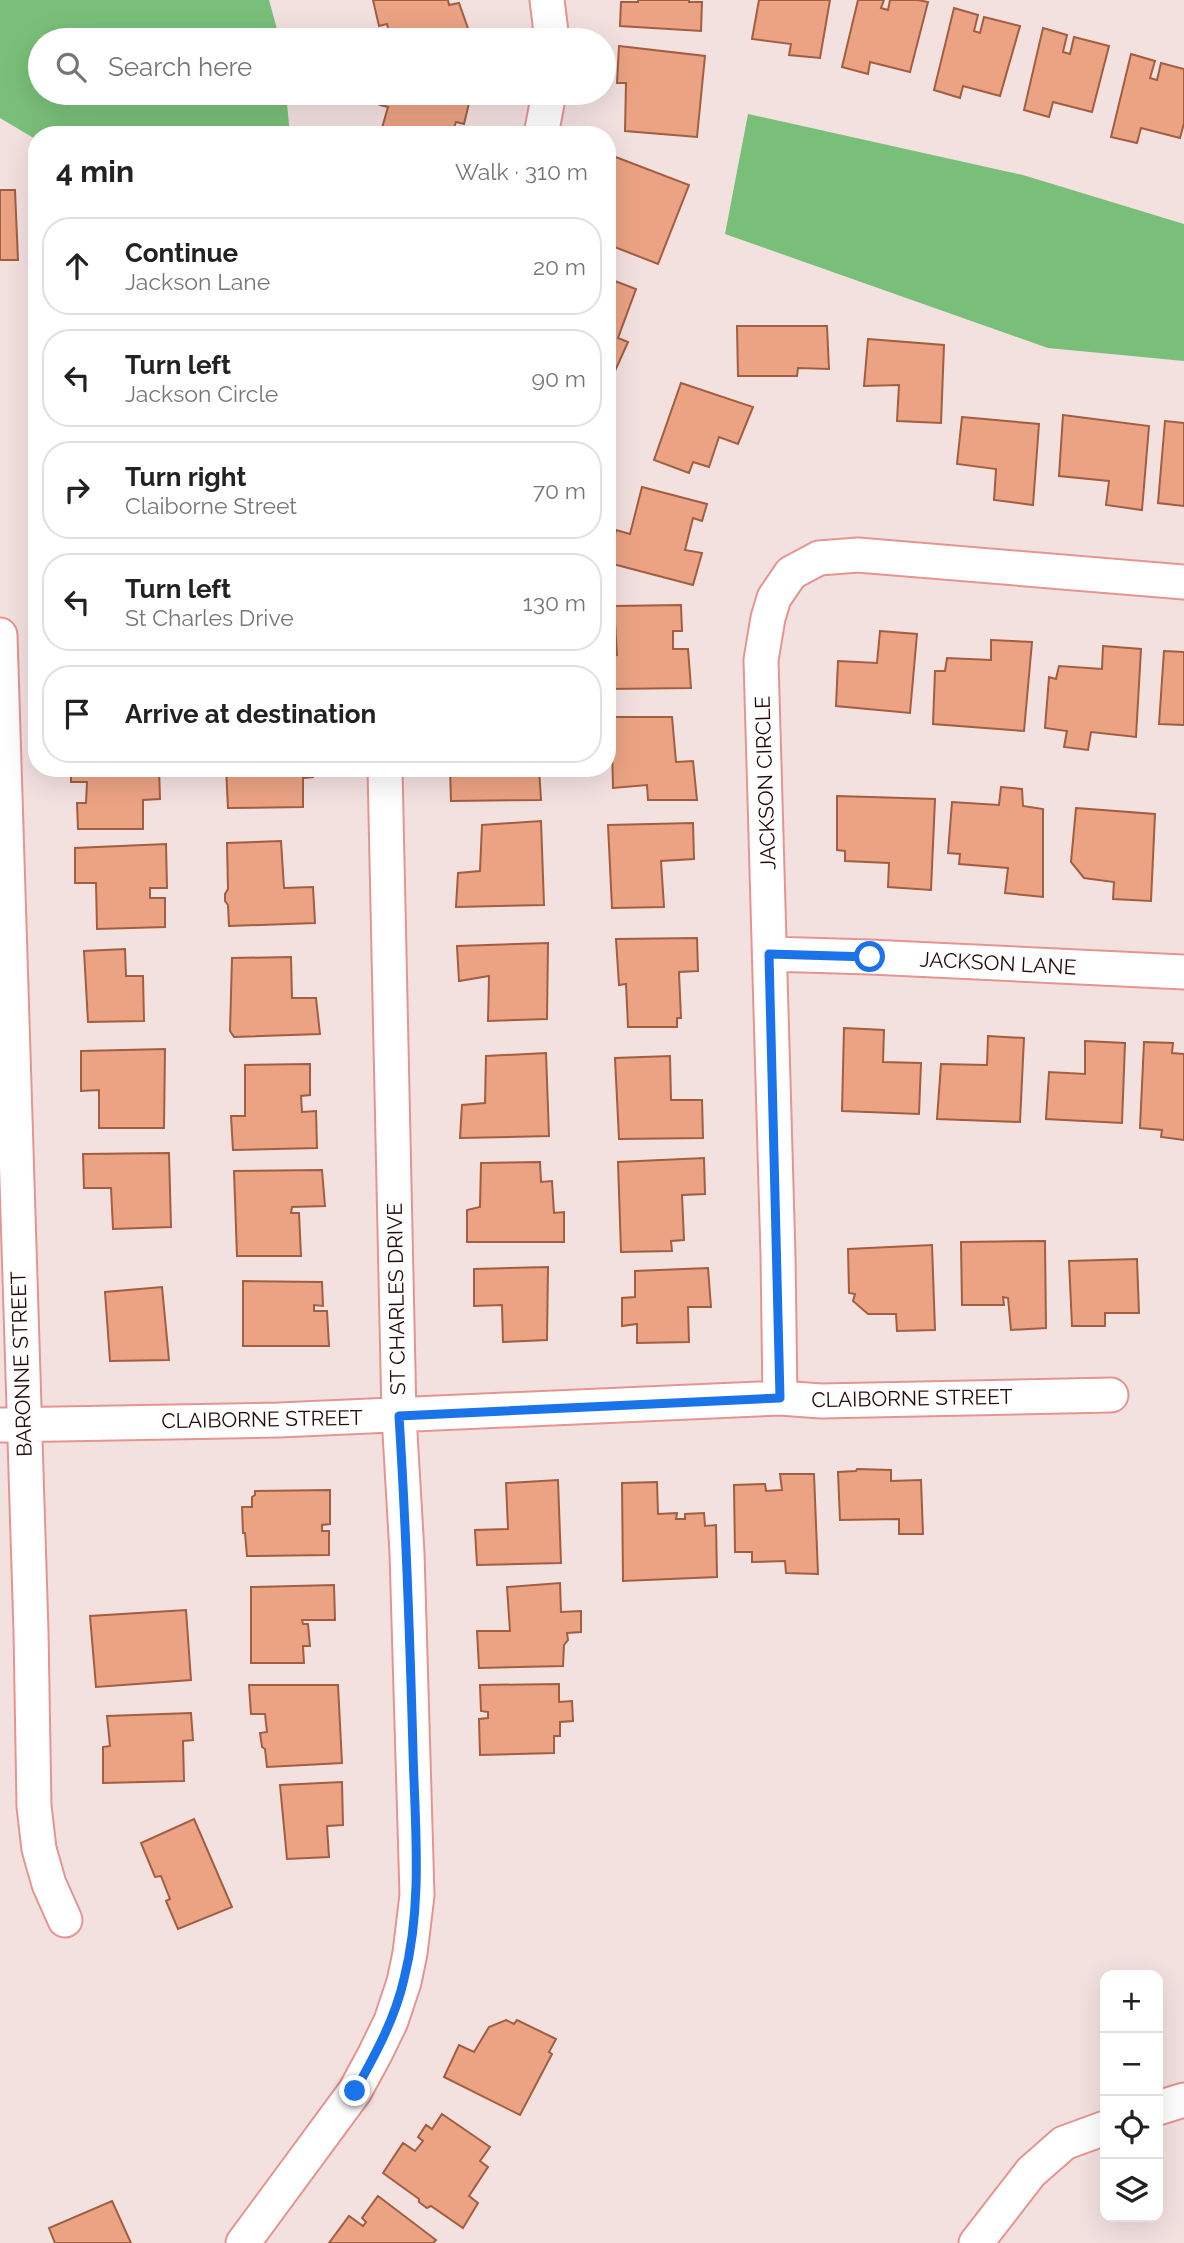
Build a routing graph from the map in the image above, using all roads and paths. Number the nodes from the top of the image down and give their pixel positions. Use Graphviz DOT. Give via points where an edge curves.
graph roads {
  1 [pos="547,0"];
  2 [pos="550,28"];
  3 [pos="547,105"];
  4 [pos="543,126"];
  5 [pos="1184,582"];
  6 [pos="0,635"];
  7 [pos="385,777"];
  8 [pos="769,954"];
  9 [pos="1184,972"];
  10 [pos="1111,1395"];
  11 [pos="780,1398"];
  12 [pos="399,1416"];
  13 [pos="11,1424"];
  14 [pos="65,1920"];
  15 [pos="1184,2100"];
  16 [pos="1163,2106"];
  17 [pos="1100,2130"];
  18 [pos="243,2243"];
  19 [pos="976,2243"];
  1 -- 2 [label="street"];
  3 -- 4 [label="street"];
  5 -- 8 [label="street, JACKSON CIRCLE" via="858,555 818,558 791,573 771,608 761,660"];
  6 -- 13 [label="street, BARONNE STREET"];
  7 -- 12 [label="street, ST CHARLES DRIVE"];
  8 -- 9 [label="street, JACKSON LANE"];
  8 -- 11 [label="street, JACKSON CIRCLE"];
  10 -- 11 [label="street, CLAIBORNE STREET"];
  11 -- 12 [label="street, CLAIBORNE STREET"];
  12 -- 13 [label="street, CLAIBORNE STREET"];
  12 -- 18 [label="street, ST CHARLES DRIVE" via="417,1895 410,1953 391,2021 355,2091"];
  13 -- 14 [label="street, BARONNE STREET" via="31,1632 34,1806 39,1849"];
  15 -- 16 [label="street"];
  17 -- 19 [label="street" via="1064,2143 1031,2172"];
}
